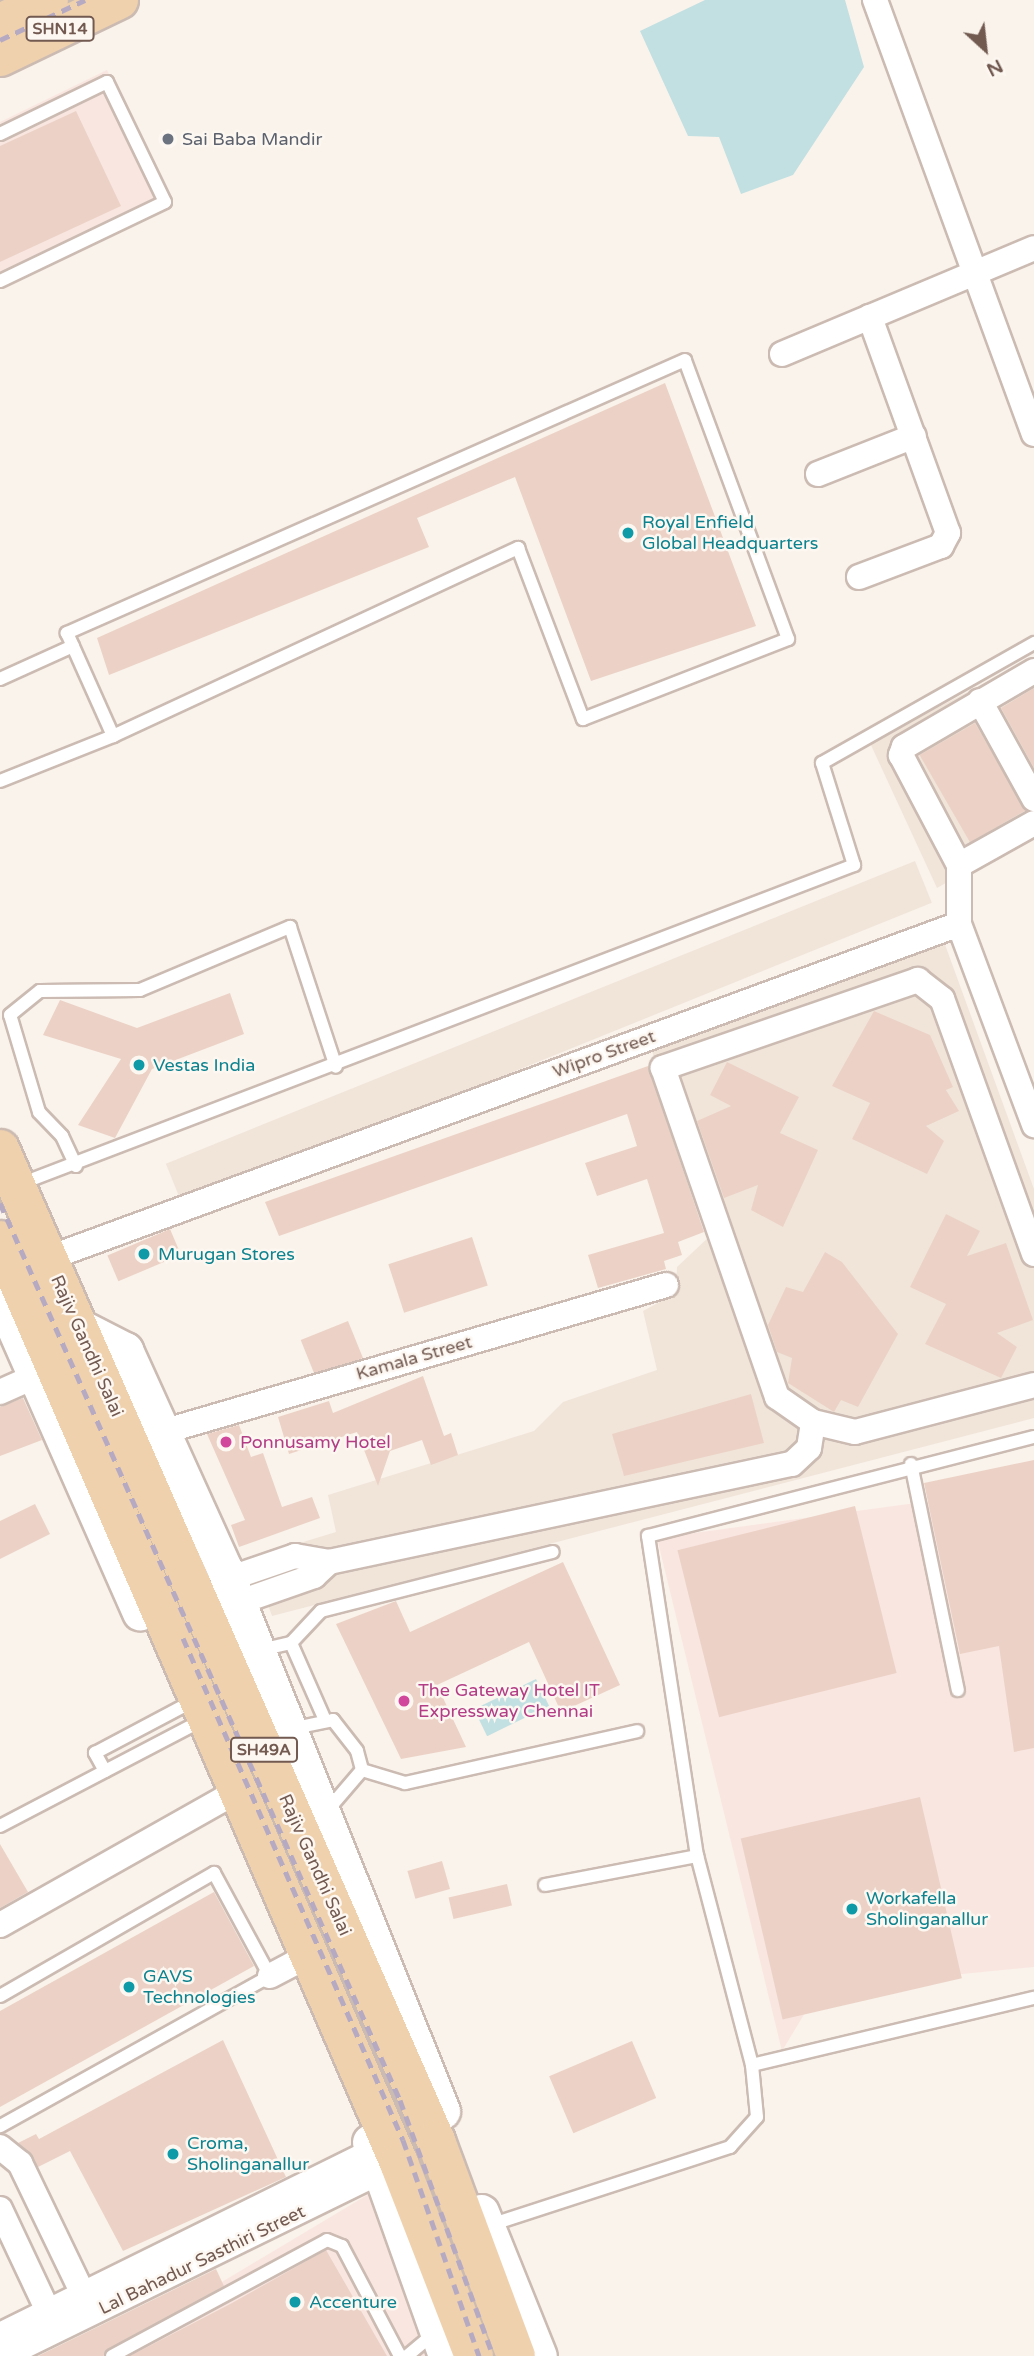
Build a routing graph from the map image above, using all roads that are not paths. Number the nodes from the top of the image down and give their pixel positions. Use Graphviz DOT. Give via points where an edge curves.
graph roads {
  1 [pos="50,0"];
  2 [pos="119,0"];
  3 [pos="875,0"];
  4 [pos="0,23"];
  5 [pos="0,57"];
  6 [pos="0,134"];
  7 [pos="1034,248"];
  8 [pos="972,275"];
  9 [pos="0,281"];
  10 [pos="870,317"];
  11 [pos="782,354"];
  12 [pos="1034,434"];
  13 [pos="914,436"];
  14 [pos="818,474"];
  15 [pos="859,577"];
  16 [pos="1034,643"];
  17 [pos="73,646"];
  18 [pos="1034,671"];
  19 [pos="0,678"];
  20 [pos="979,701"];
  21 [pos="113,736"];
  22 [pos="0,782"];
  23 [pos="1034,799"];
  24 [pos="1034,822"];
  25 [pos="959,865"];
  26 [pos="959,924"];
  27 [pos="651,1037"];
  28 [pos="336,1067"];
  29 [pos="663,1068"];
  30 [pos="1034,1125"];
  31 [pos="0,1149"];
  32 [pos="76,1166"];
  33 [pos="16,1185"];
  34 [pos="0,1240"];
  35 [pos="1034,1254"];
  36 [pos="49,1258"];
  37 [pos="666,1285"];
  38 [pos="3,1308"];
  39 [pos="80,1327"];
  40 [pos="36,1376"];
  41 [pos="1034,1385"];
  42 [pos="0,1392"];
  43 [pos="813,1422"];
  44 [pos="162,1432"];
  45 [pos="1034,1437"];
  46 [pos="911,1464"];
  47 [pos="554,1552"];
  48 [pos="232,1591"];
  49 [pos="291,1643"];
  50 [pos="256,1651"];
  51 [pos="958,1690"];
  52 [pos="186,1716"];
  53 [pos="325,1720"];
  54 [pos="290,1730"];
  55 [pos="637,1731"];
  56 [pos="362,1770"];
  57 [pos="105,1771"];
  58 [pos="225,1783"];
  59 [pos="283,1792"];
  60 [pos="324,1814"];
  61 [pos="0,1826"];
  62 [pos="697,1856"];
  63 [pos="313,1861"];
  64 [pos="276,1878"];
  65 [pos="545,1885"];
  66 [pos="0,1925"];
  67 [pos="282,1970"];
  68 [pos="0,1996"];
  69 [pos="1034,1998"];
  70 [pos="752,2065"];
  71 [pos="426,2117"];
  72 [pos="0,2126"];
  73 [pos="0,2147"];
  74 [pos="385,2154"];
  75 [pos="0,2209"];
  76 [pos="487,2226"];
  77 [pos="83,2294"];
  78 [pos="48,2311"];
  79 [pos="3,2326"];
  80 [pos="442,2343"];
  81 [pos="4,2356"];
  82 [pos="112,2356"];
  83 [pos="400,2356"];
  84 [pos="407,2356"];
  85 [pos="474,2356"];
  86 [pos="516,2356"];
  87 [pos="539,2356"];
  1 -- 4 [label="main road, SHN14"];
  2 -- 5 [label="main road, SHN14"];
  3 -- 8 [label="street"];
  6 -- 9 [label="lane" via="107,82 165,202"];
  7 -- 8 [label="street"];
  8 -- 10 [label="street"];
  8 -- 12 [label="street"];
  10 -- 11 [label="street"];
  10 -- 13 [label="street"];
  13 -- 14 [label="street"];
  13 -- 15 [label="street" via="947,539"];
  16 -- 28 [label="lane" via="822,763 854,865"];
  17 -- 19 [label="lane"];
  17 -- 21 [label="lane"];
  17 -- 21 [label="lane" via="67,633 685,360 788,639 583,719 518,548"];
  18 -- 20 [label="street"];
  20 -- 23 [label="street"];
  20 -- 25 [label="street" via="901,755"];
  21 -- 22 [label="lane"];
  24 -- 25 [label="street"];
  25 -- 26 [label="street"];
  26 -- 27 [label="street, Wipro Street"];
  26 -- 30 [label="street"];
  27 -- 29 [label="street"];
  27 -- 36 [label="street, Wipro Street"];
  28 -- 32 [label="lane"];
  28 -- 32 [label="lane" via="290,927 140,990 40,990 10,1015 39,1112 62,1136"];
  29 -- 35 [label="street" via="918,980 942,999"];
  29 -- 43 [label="street" via="778,1397"];
  31 -- 33 [label="main road, Rajiv Gandhi Salai / SH49A"];
  32 -- 33 [label="lane"];
  33 -- 36 [label="main road, Rajiv Gandhi Salai / SH49A"];
  34 -- 58 [label="main road, Rajiv Gandhi Salai / SH49A"];
  36 -- 39 [label="main road, Rajiv Gandhi Salai / SH49A"];
  37 -- 44 [label="street, Kamala Street"];
  38 -- 40 [label="street"];
  39 -- 44 [label="street" via="125,1350"];
  39 -- 59 [label="main road, Rajiv Gandhi Salai / SH49A"];
  40 -- 42 [label="street"];
  40 -- 52 [label="street"];
  41 -- 43 [label="street" via="855,1432"];
  43 -- 48 [label="street" via="809,1448 792,1464 329,1562 295,1556"];
  44 -- 48 [label="street"];
  45 -- 46 [label="lane"];
  46 -- 51 [label="lane"];
  46 -- 62 [label="lane" via="657,1532 644,1542"];
  47 -- 49 [label="lane" via="321,1611"];
  48 -- 50 [label="street"];
  49 -- 50 [label="lane"];
  49 -- 53 [label="lane"];
  50 -- 54 [label="street"];
  52 -- 57 [label="lane"];
  52 -- 57 [label="lane" via="96,1753"];
  52 -- 58 [label="street"];
  53 -- 54 [label="lane"];
  53 -- 56 [label="lane" via="346,1728"];
  54 -- 60 [label="street"];
  55 -- 56 [label="lane" via="405,1783"];
  56 -- 60 [label="lane"];
  57 -- 61 [label="lane"];
  58 -- 59 [label="main road" via="267,1815 279,1806"];
  58 -- 64 [label="main road, Rajiv Gandhi Salai / SH49A"];
  58 -- 66 [label="street"];
  58 -- 67 [label="street"];
  59 -- 63 [label="main road, Rajiv Gandhi Salai / SH49A"];
  60 -- 76 [label="street"];
  62 -- 65 [label="lane"];
  62 -- 70 [label="lane"];
  63 -- 64 [label="main road" via="297,1853 285,1860"];
  63 -- 71 [label="main road, Rajiv Gandhi Salai / SH49A"];
  64 -- 74 [label="main road, Rajiv Gandhi Salai / SH49A"];
  67 -- 68 [label="lane" via="214,1873"];
  67 -- 72 [label="lane"];
  67 -- 74 [label="street"];
  69 -- 70 [label="lane"];
  70 -- 76 [label="lane" via="757,2117 730,2147"];
  71 -- 74 [label="main road"];
  71 -- 86 [label="main road, Rajiv Gandhi Salai / SH49A"];
  73 -- 77 [label="street" via="20,2163"];
  74 -- 77 [label="street"];
  74 -- 80 [label="street"];
  74 -- 81 [label="street, Lal Bahadur Sasthiri Street"];
  74 -- 85 [label="main road, Rajiv Gandhi Salai / SH49A"];
  75 -- 78 [label="street"];
  76 -- 87 [label="street"];
  77 -- 78 [label="street"];
  78 -- 79 [label="street"];
  80 -- 84 [label="lane"];
  82 -- 83 [label="lane" via="327,2240 342,2246"];
}
